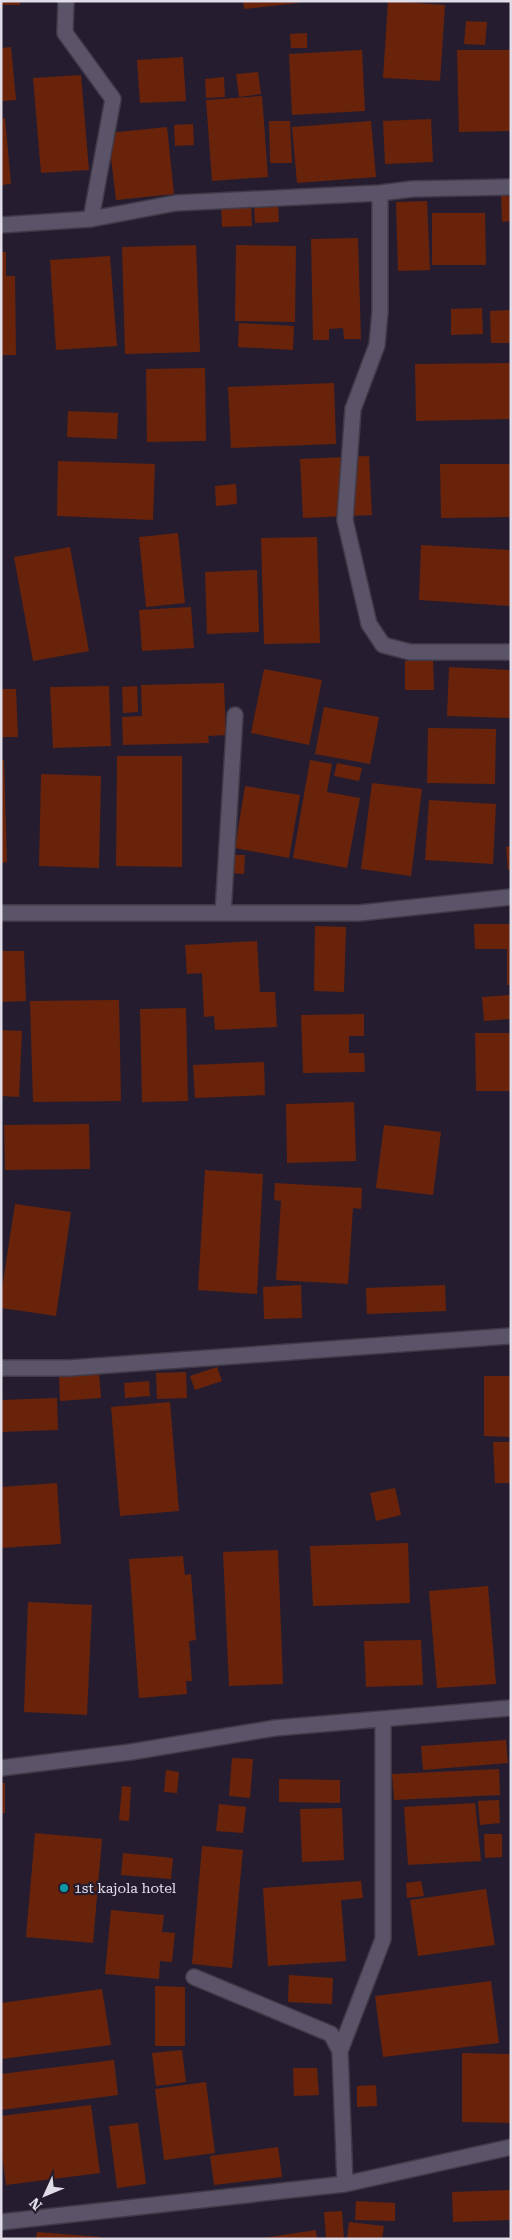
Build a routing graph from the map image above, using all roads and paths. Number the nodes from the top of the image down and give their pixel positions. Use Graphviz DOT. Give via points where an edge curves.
graph roads {
  1 [pos="66,1"];
  2 [pos="511,187"];
  3 [pos="380,193"];
  4 [pos="92,219"];
  5 [pos="1,225"];
  6 [pos="511,652"];
  7 [pos="235,715"];
  8 [pos="511,897"];
  9 [pos="1,913"];
  10 [pos="223,913"];
  11 [pos="511,1336"];
  12 [pos="1,1368"];
  13 [pos="511,1708"];
  14 [pos="383,1719"];
  15 [pos="1,1768"];
  16 [pos="194,1977"];
  17 [pos="340,2051"];
  18 [pos="511,2146"];
  19 [pos="345,2184"];
  20 [pos="1,2222"];
  1 -- 4 [label="street" via="65,33 113,100"];
  2 -- 3 [label="street" via="412,189"];
  3 -- 4 [label="street" via="176,203"];
  3 -- 6 [label="street" via="377,345 353,409 345,520 369,624 382,645 410,652"];
  4 -- 5 [label="street"];
  7 -- 10 [label="street"];
  8 -- 10 [label="street" via="360,912"];
  9 -- 10 [label="street"];
  11 -- 12 [label="street" via="69,1368"];
  13 -- 14 [label="street"];
  14 -- 15 [label="street" via="275,1728 131,1752"];
  14 -- 17 [label="street" via="383,1939"];
  16 -- 17 [label="street" via="332,2034"];
  17 -- 19 [label="street"];
  18 -- 19 [label="street"];
  19 -- 20 [label="street"];
}
